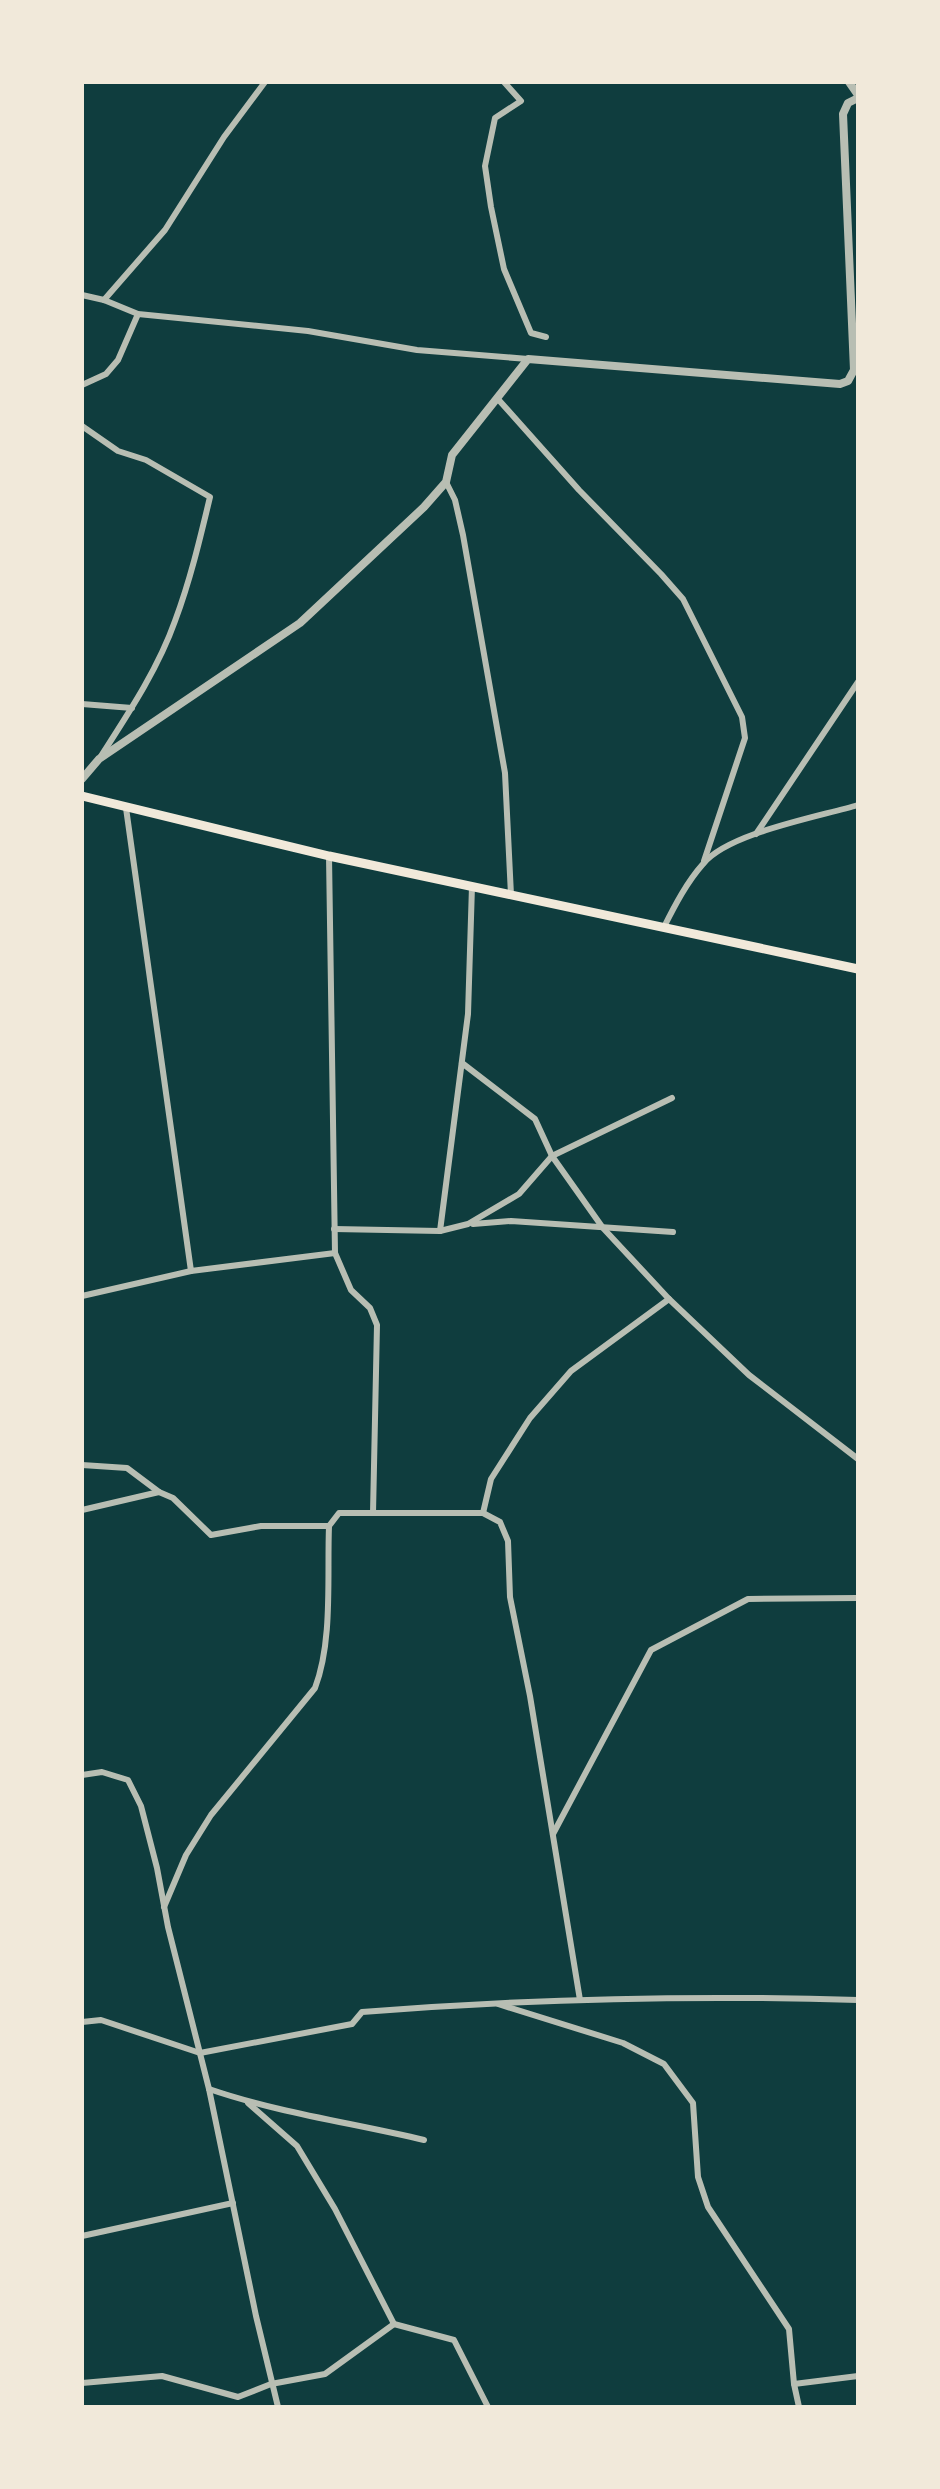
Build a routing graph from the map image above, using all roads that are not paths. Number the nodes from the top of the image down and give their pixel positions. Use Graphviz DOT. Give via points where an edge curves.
graph roads {
  1 [pos="265,82"];
  2 [pos="504,82"];
  3 [pos="849,82"];
  4 [pos="858,96"];
  5 [pos="82,295"];
  6 [pos="104,300"];
  7 [pos="138,314"];
  8 [pos="546,337"];
  9 [pos="528,359"];
  10 [pos="82,385"];
  11 [pos="497,398"];
  12 [pos="82,426"];
  13 [pos="446,482"];
  14 [pos="858,682"];
  15 [pos="82,704"];
  16 [pos="132,708"];
  17 [pos="99,759"];
  18 [pos="82,779"];
  19 [pos="82,796"];
  20 [pos="858,805"];
  21 [pos="126,808"];
  22 [pos="756,834"];
  23 [pos="329,856"];
  24 [pos="704,861"];
  25 [pos="472,886"];
  26 [pos="511,895"];
  27 [pos="664,927"];
  28 [pos="858,969"];
  29 [pos="462,1063"];
  30 [pos="672,1098"];
  31 [pos="552,1156"];
  32 [pos="468,1224"];
  33 [pos="603,1228"];
  34 [pos="334,1229"];
  35 [pos="440,1231"];
  36 [pos="673,1232"];
  37 [pos="335,1253"];
  38 [pos="191,1271"];
  39 [pos="82,1296"];
  40 [pos="669,1299"];
  41 [pos="858,1459"];
  42 [pos="82,1465"];
  43 [pos="159,1492"];
  44 [pos="82,1510"];
  45 [pos="373,1513"];
  46 [pos="483,1513"];
  47 [pos="329,1526"];
  48 [pos="858,1598"];
  49 [pos="82,1775"];
  50 [pos="553,1834"];
  51 [pos="164,1907"];
  52 [pos="580,2000"];
  53 [pos="858,2000"];
  54 [pos="491,2002"];
  55 [pos="82,2022"];
  56 [pos="200,2053"];
  57 [pos="209,2089"];
  58 [pos="248,2103"];
  59 [pos="424,2140"];
  60 [pos="233,2203"];
  61 [pos="82,2236"];
  62 [pos="394,2324"];
  63 [pos="858,2376"];
  64 [pos="82,2383"];
  65 [pos="271,2384"];
  66 [pos="794,2384"];
  67 [pos="278,2407"];
  68 [pos="488,2407"];
  69 [pos="799,2407"];
  1 -- 6 [label="street" via="165,230"];
  2 -- 8 [label="street" via="521,101 495,118 485,166 491,207 504,269 531,333"];
  3 -- 4 [label="street"];
  4 -- 9 [label="street" via="843,114 854,370 848,381"];
  5 -- 6 [label="street"];
  6 -- 7 [label="street"];
  7 -- 9 [label="street"];
  7 -- 10 [label="street" via="118,360 106,374"];
  9 -- 11 [label="street"];
  11 -- 13 [label="street" via="452,455"];
  11 -- 24 [label="street" via="683,599 742,717 745,738"];
  12 -- 16 [label="street" via="118,451 146,460 210,497 175,624"];
  13 -- 17 [label="street" via="300,623"];
  13 -- 26 [label="street" via="463,535 505,773"];
  14 -- 22 [label="street"];
  15 -- 16 [label="street"];
  16 -- 17 [label="street"];
  17 -- 18 [label="street"];
  19 -- 21 [label="main road"];
  20 -- 22 [label="street"];
  21 -- 23 [label="main road"];
  21 -- 38 [label="street"];
  22 -- 24 [label="street"];
  23 -- 25 [label="main road"];
  23 -- 34 [label="street"];
  24 -- 27 [label="street"];
  25 -- 26 [label="main road"];
  25 -- 29 [label="street"];
  26 -- 27 [label="main road"];
  27 -- 28 [label="main road"];
  29 -- 31 [label="street" via="535,1119"];
  29 -- 35 [label="street"];
  30 -- 31 [label="street"];
  31 -- 32 [label="street" via="519,1194"];
  31 -- 33 [label="street"];
  32 -- 33 [label="street" via="511,1221"];
  32 -- 35 [label="street"];
  33 -- 36 [label="street"];
  33 -- 40 [label="street"];
  34 -- 35 [label="street"];
  34 -- 37 [label="street"];
  37 -- 38 [label="street"];
  37 -- 45 [label="street" via="351,1290 370,1308 377,1325"];
  38 -- 39 [label="street"];
  40 -- 41 [label="street" via="749,1375"];
  40 -- 46 [label="street" via="571,1371 530,1418 491,1479"];
  42 -- 43 [label="street" via="127,1468"];
  43 -- 44 [label="street"];
  43 -- 47 [label="street" via="173,1498 211,1535 261,1526"];
  45 -- 46 [label="street"];
  45 -- 47 [label="street" via="339,1513"];
  46 -- 50 [label="street" via="500,1522 508,1541 510,1597"];
  47 -- 51 [label="street" via="325,1649 315,1688 211,1815 186,1855"];
  48 -- 50 [label="street" via="748,1599 651,1650"];
  49 -- 51 [label="street" via="102,1772 128,1780 141,1806"];
  50 -- 52 [label="street"];
  51 -- 56 [label="street"];
  52 -- 53 [label="street"];
  52 -- 54 [label="street"];
  54 -- 56 [label="street" via="362,2012 352,2024"];
  54 -- 66 [label="street" via="623,2043 664,2064 693,2103 698,2177 708,2207 789,2329"];
  55 -- 56 [label="street" via="101,2020"];
  56 -- 57 [label="street"];
  57 -- 58 [label="street"];
  57 -- 60 [label="street"];
  58 -- 59 [label="street"];
  58 -- 62 [label="street" via="297,2146"];
  60 -- 61 [label="street"];
  60 -- 65 [label="street"];
  62 -- 65 [label="street" via="325,2374"];
  62 -- 68 [label="street" via="454,2340"];
  63 -- 66 [label="street"];
  64 -- 65 [label="street" via="162,2376 238,2397"];
  65 -- 67 [label="street"];
  66 -- 69 [label="street"];
}
